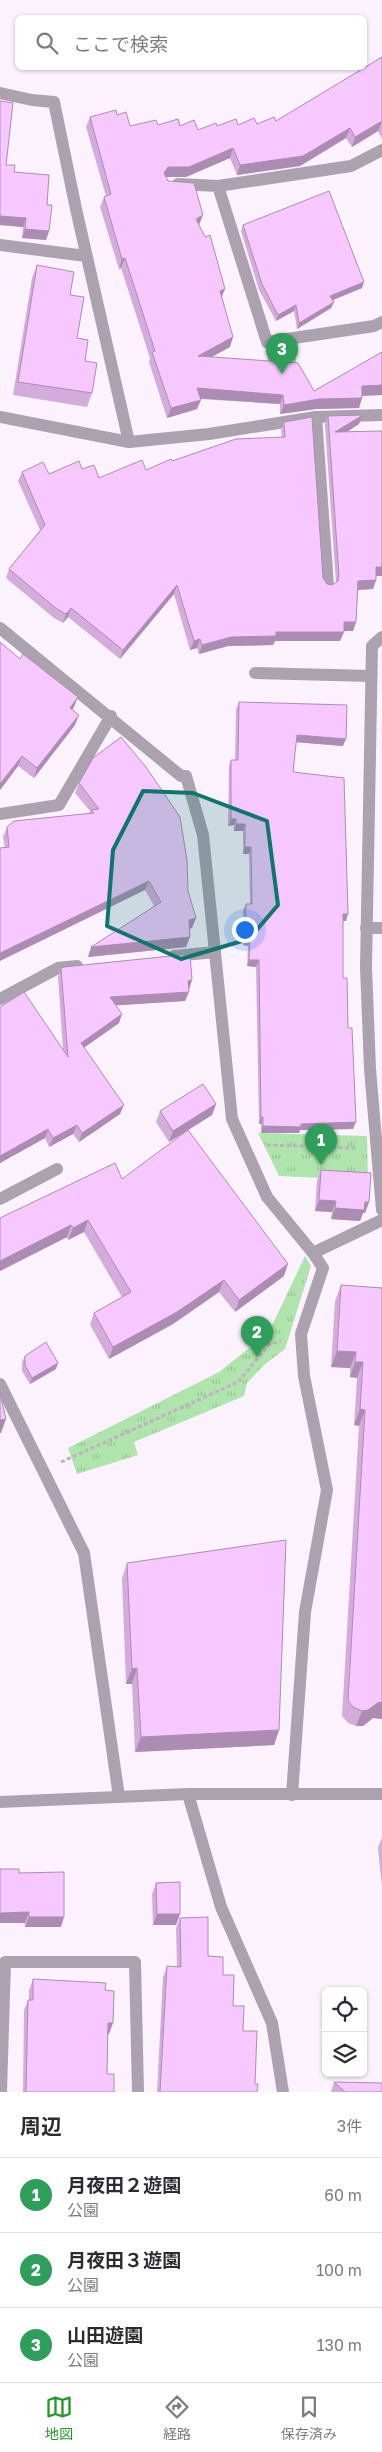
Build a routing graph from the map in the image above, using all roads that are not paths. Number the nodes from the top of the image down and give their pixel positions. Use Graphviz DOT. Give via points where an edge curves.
graph roads {
  1 [pos="0,93"];
  2 [pos="382,150"];
  3 [pos="168,184"];
  4 [pos="218,186"];
  5 [pos="0,244"];
  6 [pos="86,256"];
  7 [pos="382,322"];
  8 [pos="382,415"];
  9 [pos="0,417"];
  10 [pos="316,417"];
  11 [pos="128,442"];
  12 [pos="328,586"];
  13 [pos="0,628"];
  14 [pos="382,637"];
  15 [pos="255,673"];
  16 [pos="371,676"];
  17 [pos="111,716"];
  18 [pos="376,777"];
  19 [pos="0,814"];
  20 [pos="366,928"];
  21 [pos="382,928"];
  22 [pos="215,952"];
  23 [pos="166,957"];
  24 [pos="87,965"];
  25 [pos="0,999"];
  26 [pos="376,1069"];
  27 [pos="57,1169"];
  28 [pos="0,1199"];
  29 [pos="382,1210"];
  30 [pos="382,1220"];
  31 [pos="313,1254"];
  32 [pos="0,1384"];
  33 [pos="188,1794"];
  34 [pos="382,1794"];
  35 [pos="292,1795"];
  36 [pos="120,1797"];
  37 [pos="0,1802"];
  38 [pos="2,2011"];
  39 [pos="1,2092"];
  40 [pos="138,2092"];
  41 [pos="283,2092"];
  1 -- 6 [label="street" via="54,102"];
  2 -- 4 [label="street" via="351,166"];
  3 -- 4 [label="street"];
  4 -- 7 [label="street" via="267,342 374,326"];
  5 -- 6 [label="street"];
  6 -- 11 [label="street"];
  8 -- 10 [label="street"];
  9 -- 11 [label="street"];
  10 -- 11 [label="street" via="209,434"];
  10 -- 12 [label="street"];
  13 -- 17 [label="street"];
  14 -- 16 [label="street" via="372,646"];
  15 -- 16 [label="street"];
  16 -- 18 [label="street"];
  17 -- 19 [label="street" via="58,805"];
  17 -- 22 [label="street" via="181,776 186,776 203,835"];
  18 -- 20 [label="street"];
  20 -- 21 [label="street"];
  20 -- 26 [label="street" via="366,968"];
  22 -- 23 [label="street"];
  22 -- 31 [label="street" via="232,1120 267,1197"];
  24 -- 25 [label="street" via="58,968"];
  26 -- 29 [label="street"];
  27 -- 28 [label="street"];
  30 -- 31 [label="street"];
  31 -- 35 [label="street" via="323,1268 301,1334 304,1376 327,1490 305,1612"];
  32 -- 36 [label="street" via="84,1553"];
  33 -- 35 [label="street"];
  33 -- 36 [label="street"];
  33 -- 41 [label="street" via="221,1907 272,2023"];
  34 -- 35 [label="street"];
  36 -- 37 [label="street"];
  38 -- 39 [label="street"];
  38 -- 40 [label="street" via="6,1962 135,1962"];
}
